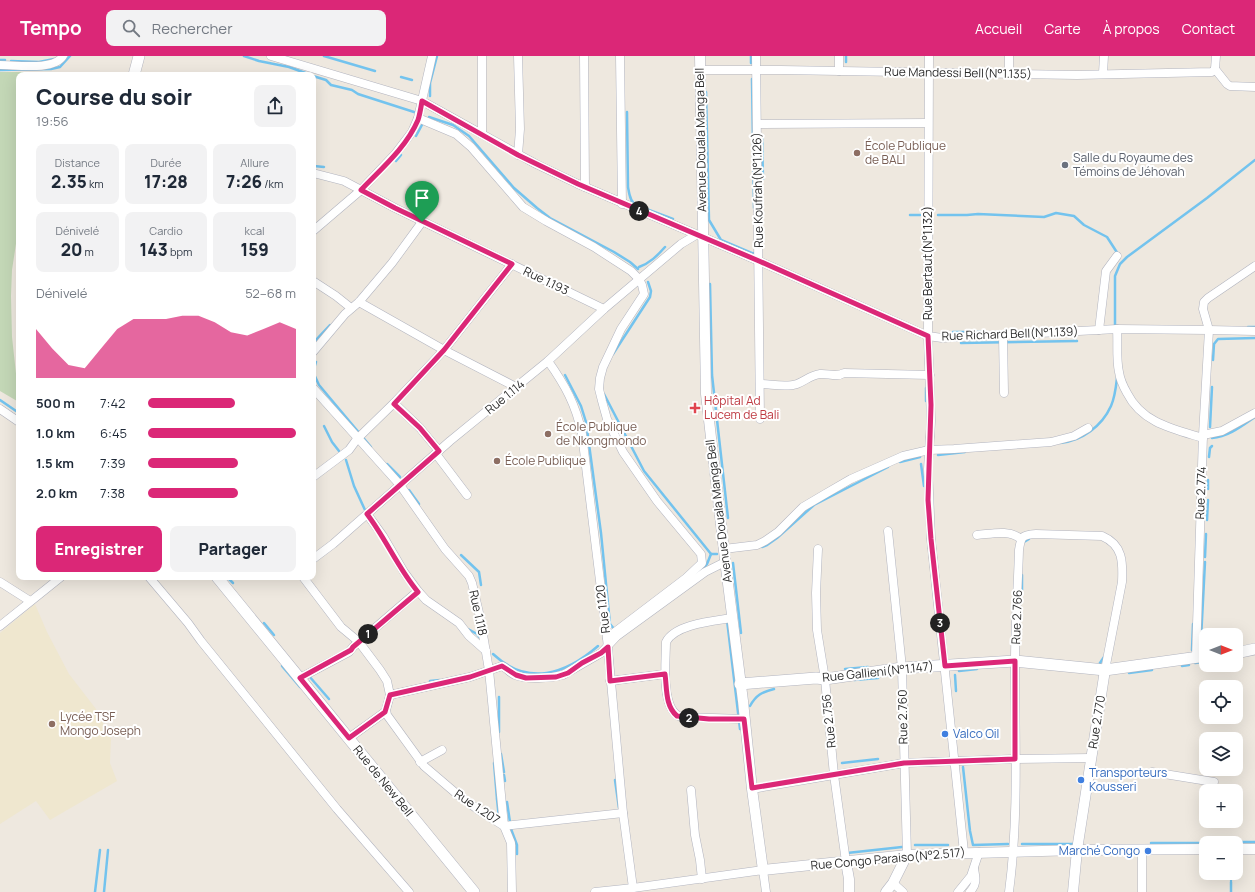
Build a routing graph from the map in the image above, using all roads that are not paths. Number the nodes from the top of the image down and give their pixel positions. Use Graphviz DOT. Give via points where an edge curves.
graph roads {
  1 [pos="139,56"];
  2 [pos="271,56"];
  3 [pos="432,56"];
  4 [pos="482,56"];
  5 [pos="518,56"];
  6 [pos="584,56"];
  7 [pos="620,56"];
  8 [pos="700,56"];
  9 [pos="756,56"];
  10 [pos="839,56"];
  11 [pos="929,56"];
  12 [pos="1008,56"];
  13 [pos="1104,56"];
  14 [pos="1216,56"];
  15 [pos="62,58"];
  16 [pos="0,65"];
  17 [pos="1215,69"];
  18 [pos="700,70"];
  19 [pos="757,70"];
  20 [pos="839,71"];
  21 [pos="135,72"];
  22 [pos="929,72"];
  23 [pos="1009,73"];
  24 [pos="1103,73"];
  25 [pos="1255,87"];
  26 [pos="422,101"];
  27 [pos="418,118"];
  28 [pos="928,123"];
  29 [pos="758,124"];
  30 [pos="482,134"];
  31 [pos="518,155"];
  32 [pos="316,174"];
  33 [pos="585,187"];
  34 [pos="361,190"];
  35 [pos="622,204"];
  36 [pos="422,222"];
  37 [pos="316,228"];
  38 [pos="700,236"];
  39 [pos="1117,256"];
  40 [pos="759,261"];
  41 [pos="512,264"];
  42 [pos="1255,266"];
  43 [pos="639,279"];
  44 [pos="316,283"];
  45 [pos="359,302"];
  46 [pos="352,308"];
  47 [pos="604,309"];
  48 [pos="1117,329"];
  49 [pos="1099,330"];
  50 [pos="1209,330"];
  51 [pos="1255,331"];
  52 [pos="1003,335"];
  53 [pos="928,336"];
  54 [pos="316,349"];
  55 [pos="444,350"];
  56 [pos="548,361"];
  57 [pos="930,375"];
  58 [pos="760,384"];
  59 [pos="516,387"];
  60 [pos="316,391"];
  61 [pos="1004,393"];
  62 [pos="394,404"];
  63 [pos="0,409"];
  64 [pos="1255,413"];
  65 [pos="760,419"];
  66 [pos="16,420"];
  67 [pos="1088,428"];
  68 [pos="1203,437"];
  69 [pos="357,439"];
  70 [pos="929,450"];
  71 [pos="437,452"];
  72 [pos="316,475"];
  73 [pos="400,485"];
  74 [pos="467,495"];
  75 [pos="367,514"];
  76 [pos="888,531"];
  77 [pos="977,535"];
  78 [pos="1021,539"];
  79 [pos="724,549"];
  80 [pos="818,549"];
  81 [pos="316,556"];
  82 [pos="725,562"];
  83 [pos="57,580"];
  84 [pos="152,580"];
  85 [pos="219,580"];
  86 [pos="305,580"];
  87 [pos="0,582"];
  88 [pos="418,592"];
  89 [pos="30,601"];
  90 [pos="732,618"];
  91 [pos="0,626"];
  92 [pos="1201,628"];
  93 [pos="607,638"];
  94 [pos="359,642"];
  95 [pos="608,647"];
  96 [pos="1255,649"];
  97 [pos="486,651"];
  98 [pos="1243,652"];
  99 [pos="1199,657"];
  100 [pos="1015,661"];
  101 [pos="945,666"];
  102 [pos="902,668"];
  103 [pos="489,670"];
  104 [pos="1105,670"];
  105 [pos="665,674"];
  106 [pos="300,678"];
  107 [pos="825,679"];
  108 [pos="610,681"];
  109 [pos="740,684"];
  110 [pos="390,695"];
  111 [pos="385,712"];
  112 [pos="744,719"];
  113 [pos="349,738"];
  114 [pos="442,750"];
  115 [pos="1091,758"];
  116 [pos="1015,759"];
  117 [pos="955,761"];
  118 [pos="420,762"];
  119 [pos="904,763"];
  120 [pos="1152,772"];
  121 [pos="834,775"];
  122 [pos="1214,782"];
  123 [pos="752,788"];
  124 [pos="691,790"];
  125 [pos="623,813"];
  126 [pos="504,826"];
  127 [pos="1142,849"];
  128 [pos="1199,849"];
  129 [pos="1243,849"];
  130 [pos="1255,849"];
  131 [pos="1077,850"];
  132 [pos="1014,851"];
  133 [pos="964,852"];
  134 [pos="978,852"];
  135 [pos="907,855"];
  136 [pos="846,862"];
  137 [pos="974,868"];
  138 [pos="763,870"];
  139 [pos="702,879"];
  140 [pos="893,883"];
  141 [pos="633,888"];
  142 [pos="409,892"];
  143 [pos="474,892"];
  144 [pos="512,892"];
  145 [pos="595,892"];
  146 [pos="766,892"];
  147 [pos="849,892"];
  148 [pos="886,892"];
  149 [pos="902,892"];
  150 [pos="958,892"];
  151 [pos="970,892"];
  152 [pos="1010,892"];
  153 [pos="1073,892"];
  154 [pos="1142,892"];
  1 -- 21 [label="main road"];
  2 -- 26 [label="street, Rue Richard Bell(N°1.139)"];
  3 -- 26 [label="street"];
  4 -- 30 [label="street"];
  5 -- 31 [label="street"];
  6 -- 33 [label="street"];
  7 -- 35 [label="street"];
  8 -- 18 [label="street, Avenue Douala Manga Bell"];
  9 -- 19 [label="street, Rue Koufrah(N°1.126)"];
  10 -- 20 [label="street"];
  11 -- 22 [label="street, Rue Bertaut(N°1.132)"];
  12 -- 23 [label="street"];
  13 -- 24 [label="street"];
  14 -- 17 [label="street"];
  15 -- 16 [label="street" via="52,65"];
  17 -- 24 [label="street, Rue Mandessi Bell(N°1.135)" via="1212,72"];
  17 -- 25 [label="street" via="1230,86"];
  18 -- 19 [label="street, Rue Mandessi Bell(N°1.135)"];
  18 -- 38 [label="street, Avenue Douala Manga Bell"];
  19 -- 20 [label="street, Rue Mandessi Bell(N°1.135)"];
  19 -- 29 [label="street, Rue Koufrah(N°1.126)"];
  20 -- 22 [label="street, Rue Mandessi Bell(N°1.135)"];
  22 -- 23 [label="street, Rue Mandessi Bell(N°1.135)"];
  22 -- 28 [label="street, Rue Bertaut(N°1.132)"];
  23 -- 24 [label="street, Rue Mandessi Bell(N°1.135)"];
  26 -- 27 [label="street"];
  26 -- 30 [label="street, Rue Richard Bell(N°1.139)"];
  27 -- 34 [label="street" via="412,132"];
  27 -- 43 [label="street" via="456,134 471,147 523,207 631,270"];
  28 -- 29 [label="street"];
  28 -- 53 [label="street, Rue Bertaut(N°1.132)"];
  29 -- 40 [label="street, Rue Koufrah(N°1.126)"];
  30 -- 31 [label="street, Rue Richard Bell(N°1.139)"];
  31 -- 33 [label="street, Rue Richard Bell(N°1.139)"];
  32 -- 34 [label="street, Rue 1.193" via="344,181"];
  33 -- 35 [label="street, Rue Richard Bell(N°1.139)"];
  34 -- 36 [label="street, Rue 1.193"];
  34 -- 37 [label="street"];
  35 -- 38 [label="street, Rue Richard Bell(N°1.139)"];
  36 -- 41 [label="street, Rue 1.193"];
  36 -- 45 [label="street"];
  38 -- 40 [label="street, Rue Richard Bell(N°1.139)"];
  38 -- 43 [label="street, Rue 1.114" via="681,244"];
  38 -- 79 [label="street, Avenue Douala Manga Bell" via="706,394"];
  39 -- 49 [label="street" via="1106,271"];
  40 -- 53 [label="street, Rue Richard Bell(N°1.139)"];
  40 -- 58 [label="street, Rue Koufrah(N°1.126)"];
  41 -- 47 [label="street, Rue 1.193"];
  41 -- 55 [label="street"];
  42 -- 50 [label="street, Rue 2.774" via="1204,302 1203,309"];
  43 -- 47 [label="street, Rue 1.114"];
  43 -- 93 [label="street" via="644,294 621,329 605,361 599,389 610,426 623,452 657,501 697,549 702,563"];
  44 -- 46 [label="street"];
  45 -- 46 [label="street"];
  45 -- 55 [label="street"];
  46 -- 54 [label="street"];
  47 -- 56 [label="street, Rue 1.114"];
  48 -- 49 [label="street, Rue Richard Bell(N°1.139)"];
  48 -- 50 [label="street, Rue Richard Bell(N°1.139)"];
  48 -- 68 [label="street" via="1119,373 1131,401 1150,419 1170,428"];
  49 -- 52 [label="street, Rue Richard Bell(N°1.139)"];
  50 -- 51 [label="street, Rue Richard Bell(N°1.139)"];
  50 -- 68 [label="street, Rue 2.774"];
  52 -- 53 [label="street, Rue Richard Bell(N°1.139)" via="942,338"];
  52 -- 61 [label="street"];
  53 -- 57 [label="street, Rue Bertaut(N°1.132)"];
  55 -- 59 [label="street"];
  55 -- 62 [label="street"];
  56 -- 59 [label="street, Rue 1.114"];
  56 -- 93 [label="street, Rue 1.120" via="561,380 579,419"];
  57 -- 58 [label="street" via="819,374 795,385"];
  57 -- 70 [label="street, Rue Bertaut(N°1.132)"];
  58 -- 65 [label="street, Rue Koufrah(N°1.126)"];
  59 -- 71 [label="street, Rue 1.114"];
  60 -- 69 [label="street, Rue 1.118"];
  62 -- 69 [label="street"];
  62 -- 71 [label="street" via="420,428"];
  63 -- 66 [label="street"];
  64 -- 68 [label="street" via="1222,431"];
  67 -- 70 [label="street" via="1074,436 1051,442"];
  68 -- 92 [label="street, Rue 2.774"];
  69 -- 72 [label="street" via="349,450"];
  69 -- 73 [label="street, Rue 1.118"];
  70 -- 79 [label="street" via="896,459 851,478 803,507 765,541"];
  70 -- 101 [label="street, Rue Bertaut(N°1.132)" via="928,500"];
  71 -- 73 [label="street, Rue 1.114"];
  71 -- 74 [label="street"];
  73 -- 75 [label="street, Rue 1.114"];
  73 -- 97 [label="street, Rue 1.118" via="445,548 469,576"];
  75 -- 81 [label="street, Rue 1.114"];
  75 -- 88 [label="street"];
  76 -- 102 [label="street, Rue 2.760"];
  77 -- 78 [label="street" via="1006,533 1015,534"];
  78 -- 100 [label="street, Rue 2.766"];
  78 -- 104 [label="street, Rue 2.770" via="1026,535 1036,534 1102,536 1109,539 1120,552 1122,582"];
  79 -- 82 [label="street, Avenue Douala Manga Bell"];
  80 -- 107 [label="street, Rue 2.756" via="816,620"];
  82 -- 90 [label="street, Avenue Douala Manga Bell"];
  82 -- 95 [label="street" via="705,572 617,636"];
  83 -- 89 [label="street"];
  84 -- 142 [label="street" via="337,809"];
  85 -- 106 [label="main road, Rue de New Bell"];
  86 -- 94 [label="street" via="341,627"];
  87 -- 89 [label="street"];
  88 -- 94 [label="street"];
  88 -- 97 [label="street" via="460,623 469,636"];
  89 -- 91 [label="street"];
  90 -- 105 [label="street" via="679,630 670,636 666,642"];
  90 -- 109 [label="street, Avenue Douala Manga Bell"];
  93 -- 95 [label="street, Rue 1.120"];
  94 -- 106 [label="street" via="343,655"];
  94 -- 110 [label="street" via="385,677"];
  95 -- 103 [label="street" via="568,673 556,677 526,678 502,666"];
  95 -- 108 [label="street, Rue 1.120"];
  96 -- 98 [label="main road"];
  97 -- 103 [label="street, Rue 1.118"];
  99 -- 104 [label="main road, Rue Gallieni(N°1.147)"];
  100 -- 101 [label="main road, Rue Gallieni(N°1.147)"];
  100 -- 104 [label="main road, Rue Gallieni(N°1.147)"];
  100 -- 116 [label="street, Rue 2.766"];
  101 -- 102 [label="main road, Rue Gallieni(N°1.147)"];
  101 -- 117 [label="street, Rue Bertaut(N°1.132)"];
  102 -- 107 [label="main road, Rue Gallieni(N°1.147)"];
  102 -- 119 [label="street, Rue 2.760"];
  103 -- 110 [label="street" via="470,677"];
  103 -- 126 [label="street, Rue 1.118"];
  104 -- 115 [label="street, Rue 2.770"];
  105 -- 108 [label="street"];
  105 -- 112 [label="street" via="668,703 677,716"];
  106 -- 113 [label="main road, Rue de New Bell"];
  107 -- 109 [label="main road, Rue Gallieni(N°1.147)"];
  107 -- 121 [label="street, Rue 2.756"];
  108 -- 125 [label="street, Rue 1.120"];
  109 -- 112 [label="street, Avenue Douala Manga Bell"];
  110 -- 111 [label="street"];
  111 -- 113 [label="street"];
  111 -- 118 [label="street, Rue 1.207"];
  112 -- 123 [label="street, Avenue Douala Manga Bell"];
  113 -- 143 [label="main road, Rue de New Bell"];
  114 -- 118 [label="street"];
  115 -- 116 [label="street"];
  115 -- 131 [label="street, Rue 2.770"];
  116 -- 117 [label="street"];
  116 -- 132 [label="street, Rue 2.766"];
  117 -- 119 [label="street"];
  117 -- 133 [label="street, Rue Bertaut(N°1.132)"];
  118 -- 126 [label="street, Rue 1.207" via="458,795"];
  119 -- 121 [label="street"];
  119 -- 135 [label="street, Rue 2.760"];
  120 -- 122 [label="street"];
  121 -- 123 [label="street"];
  121 -- 136 [label="street, Rue 2.756"];
  123 -- 138 [label="street, Avenue Douala Manga Bell"];
  124 -- 139 [label="street"];
  125 -- 126 [label="street, Rue 1.207"];
  125 -- 141 [label="street, Rue 1.120"];
  126 -- 144 [label="street, Rue 1.118" via="512,848"];
  127 -- 128 [label="street, Rue Congo Paraiso(N°2.517)"];
  127 -- 131 [label="street, Rue Congo Paraiso(N°2.517)"];
  127 -- 154 [label="street"];
  129 -- 130 [label="street"];
  131 -- 132 [label="street, Rue Congo Paraiso(N°2.517)"];
  131 -- 153 [label="street, Rue 2.770"];
  132 -- 134 [label="street, Rue Congo Paraiso(N°2.517)"];
  132 -- 152 [label="street, Rue 2.766"];
  133 -- 134 [label="street, Rue Congo Paraiso(N°2.517)"];
  133 -- 135 [label="street, Rue Congo Paraiso(N°2.517)"];
  134 -- 137 [label="street"];
  135 -- 136 [label="street, Rue Congo Paraiso(N°2.517)"];
  135 -- 140 [label="street"];
  136 -- 138 [label="street, Rue Congo Paraiso(N°2.517)"];
  136 -- 147 [label="street, Rue 2.756"];
  137 -- 150 [label="street"];
  137 -- 151 [label="street" via="976,880"];
  138 -- 139 [label="street, Rue Congo Paraiso(N°2.517)"];
  138 -- 146 [label="street, Avenue Douala Manga Bell"];
  139 -- 141 [label="street, Rue Congo Paraiso(N°2.517)"];
  140 -- 148 [label="street"];
  140 -- 149 [label="street"];
  141 -- 145 [label="street, Rue Congo Paraiso(N°2.517)"];
}
